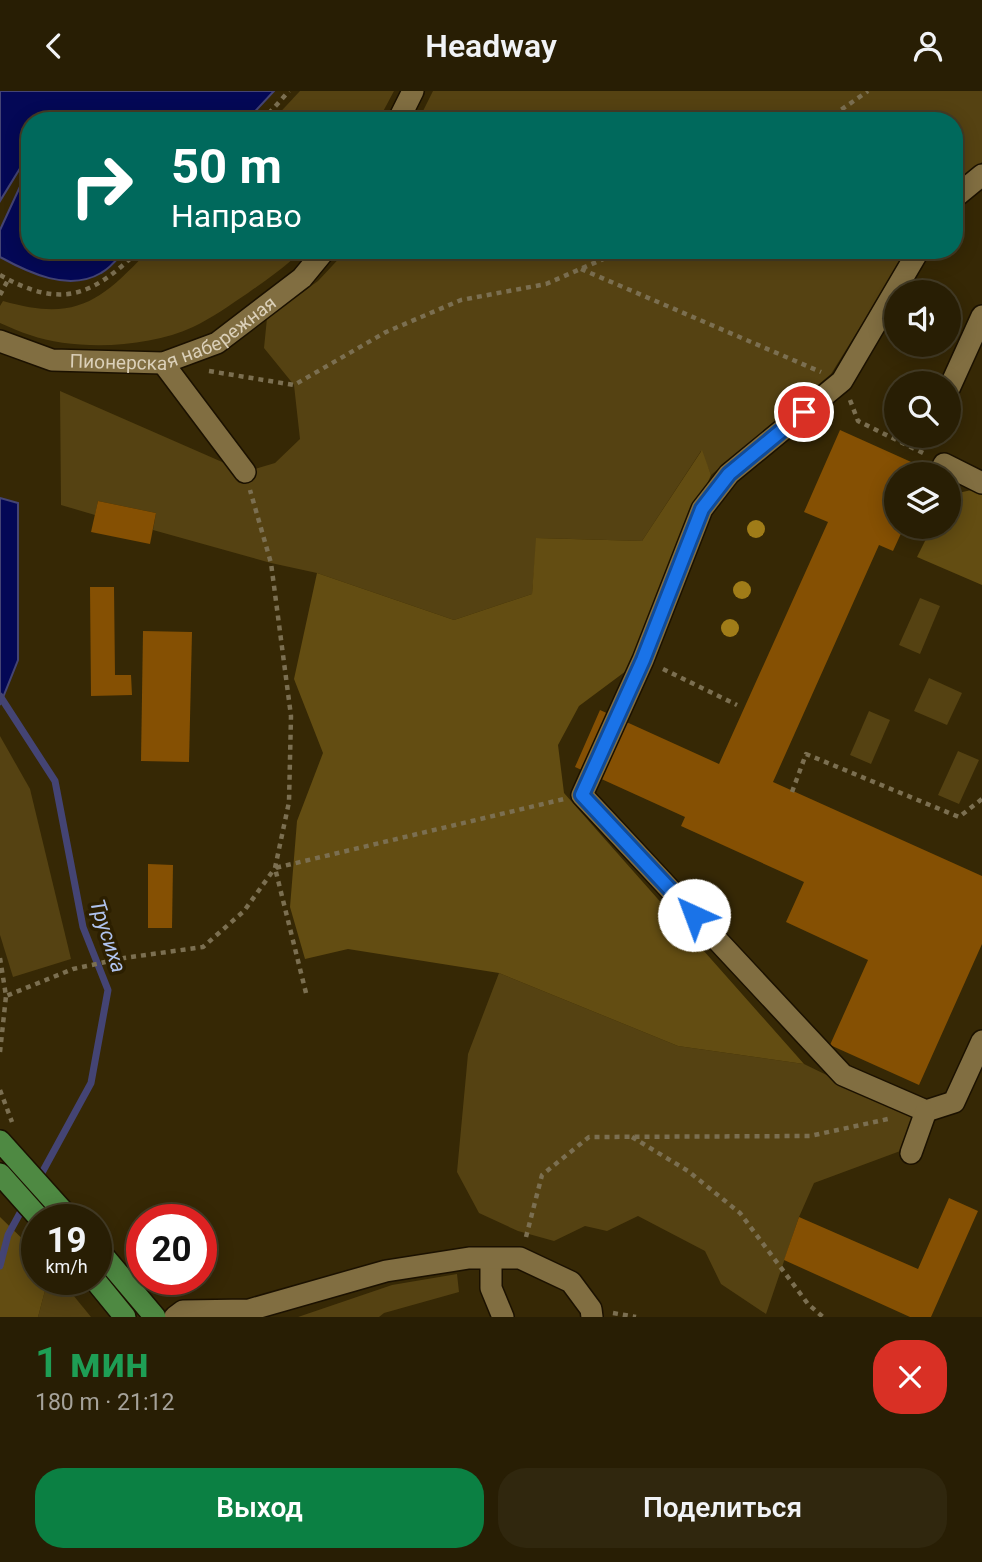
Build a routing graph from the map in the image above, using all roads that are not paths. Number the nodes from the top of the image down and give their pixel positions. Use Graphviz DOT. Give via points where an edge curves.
graph roads {
  1 [pos="413,91"];
  2 [pos="402,112"];
  3 [pos="982,174"];
  4 [pos="963,190"];
  5 [pos="318,259"];
  6 [pos="914,259"];
  7 [pos="982,316"];
  8 [pos="0,341"];
  9 [pos="163,363"];
  10 [pos="957,371"];
  11 [pos="245,472"];
  12 [pos="961,476"];
  13 [pos="982,483"];
  14 [pos="982,1041"];
  15 [pos="926,1111"];
  16 [pos="7,1139"];
  17 [pos="911,1153"];
  18 [pos="0,1174"];
  19 [pos="27,1204"];
  20 [pos="58,1204"];
  21 [pos="491,1259"];
  22 [pos="112,1265"];
  23 [pos="107,1295"];
  24 [pos="125,1317"];
  25 [pos="155,1317"];
  26 [pos="175,1317"];
  27 [pos="503,1317"];
  28 [pos="592,1317"];
  1 -- 2 [label="street"];
  3 -- 4 [label="street"];
  5 -- 9 [label="street, Пионерская набережная" via="302,278 217,343"];
  6 -- 15 [label="street" via="842,381 729,474 702,509 643,660 582,795 843,1075"];
  7 -- 10 [label="street"];
  8 -- 9 [label="street, Пионерская набережная" via="52,360"];
  9 -- 11 [label="street"];
  12 -- 13 [label="street"];
  14 -- 15 [label="street" via="954,1102"];
  15 -- 17 [label="street"];
  16 -- 20 [label="main road"];
  18 -- 19 [label="main road"];
  21 -- 26 [label="street" via="386,1271 249,1310 183,1311"];
  21 -- 27 [label="street" via="491,1288"];
  21 -- 28 [label="street" via="520,1258 571,1282"];
  22 -- 25 [label="main road"];
  23 -- 24 [label="main road"];
}
